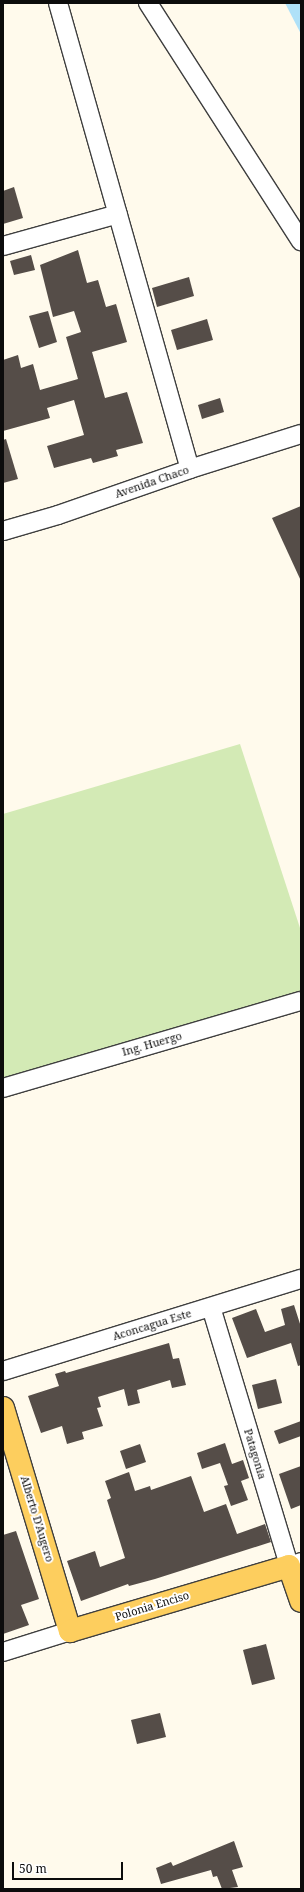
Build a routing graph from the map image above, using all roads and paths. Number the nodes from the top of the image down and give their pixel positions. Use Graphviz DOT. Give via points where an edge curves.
graph roads {
  1 [pos="58,3"];
  2 [pos="148,3"];
  3 [pos="118,214"];
  4 [pos="301,241"];
  5 [pos="3,246"];
  6 [pos="301,434"];
  7 [pos="190,469"];
  8 [pos="3,531"];
  9 [pos="301,1001"];
  10 [pos="3,1088"];
  11 [pos="301,1279"];
  12 [pos="211,1307"];
  13 [pos="3,1371"];
  14 [pos="3,1408"];
  15 [pos="295,1564"];
  16 [pos="301,1601"];
  17 [pos="70,1631"];
  18 [pos="3,1652"];
  1 -- 3 [label="street"];
  2 -- 4 [label="street"];
  3 -- 5 [label="street"];
  3 -- 7 [label="street"];
  6 -- 7 [label="street, Avenida Chaco"];
  7 -- 8 [label="street, Avenida Chaco" via="58,516"];
  9 -- 10 [label="street, Ing. Huergo"];
  11 -- 12 [label="street, Aconcagua Este"];
  12 -- 13 [label="street, Aconcagua Este"];
  12 -- 15 [label="street, Patagonia"];
  14 -- 17 [label="main road, Alberto D'Augero"];
  15 -- 16 [label="main road, Patagonia"];
  15 -- 17 [label="main road, Polonia Enciso"];
  17 -- 18 [label="street, Polonia Enciso"];
}
